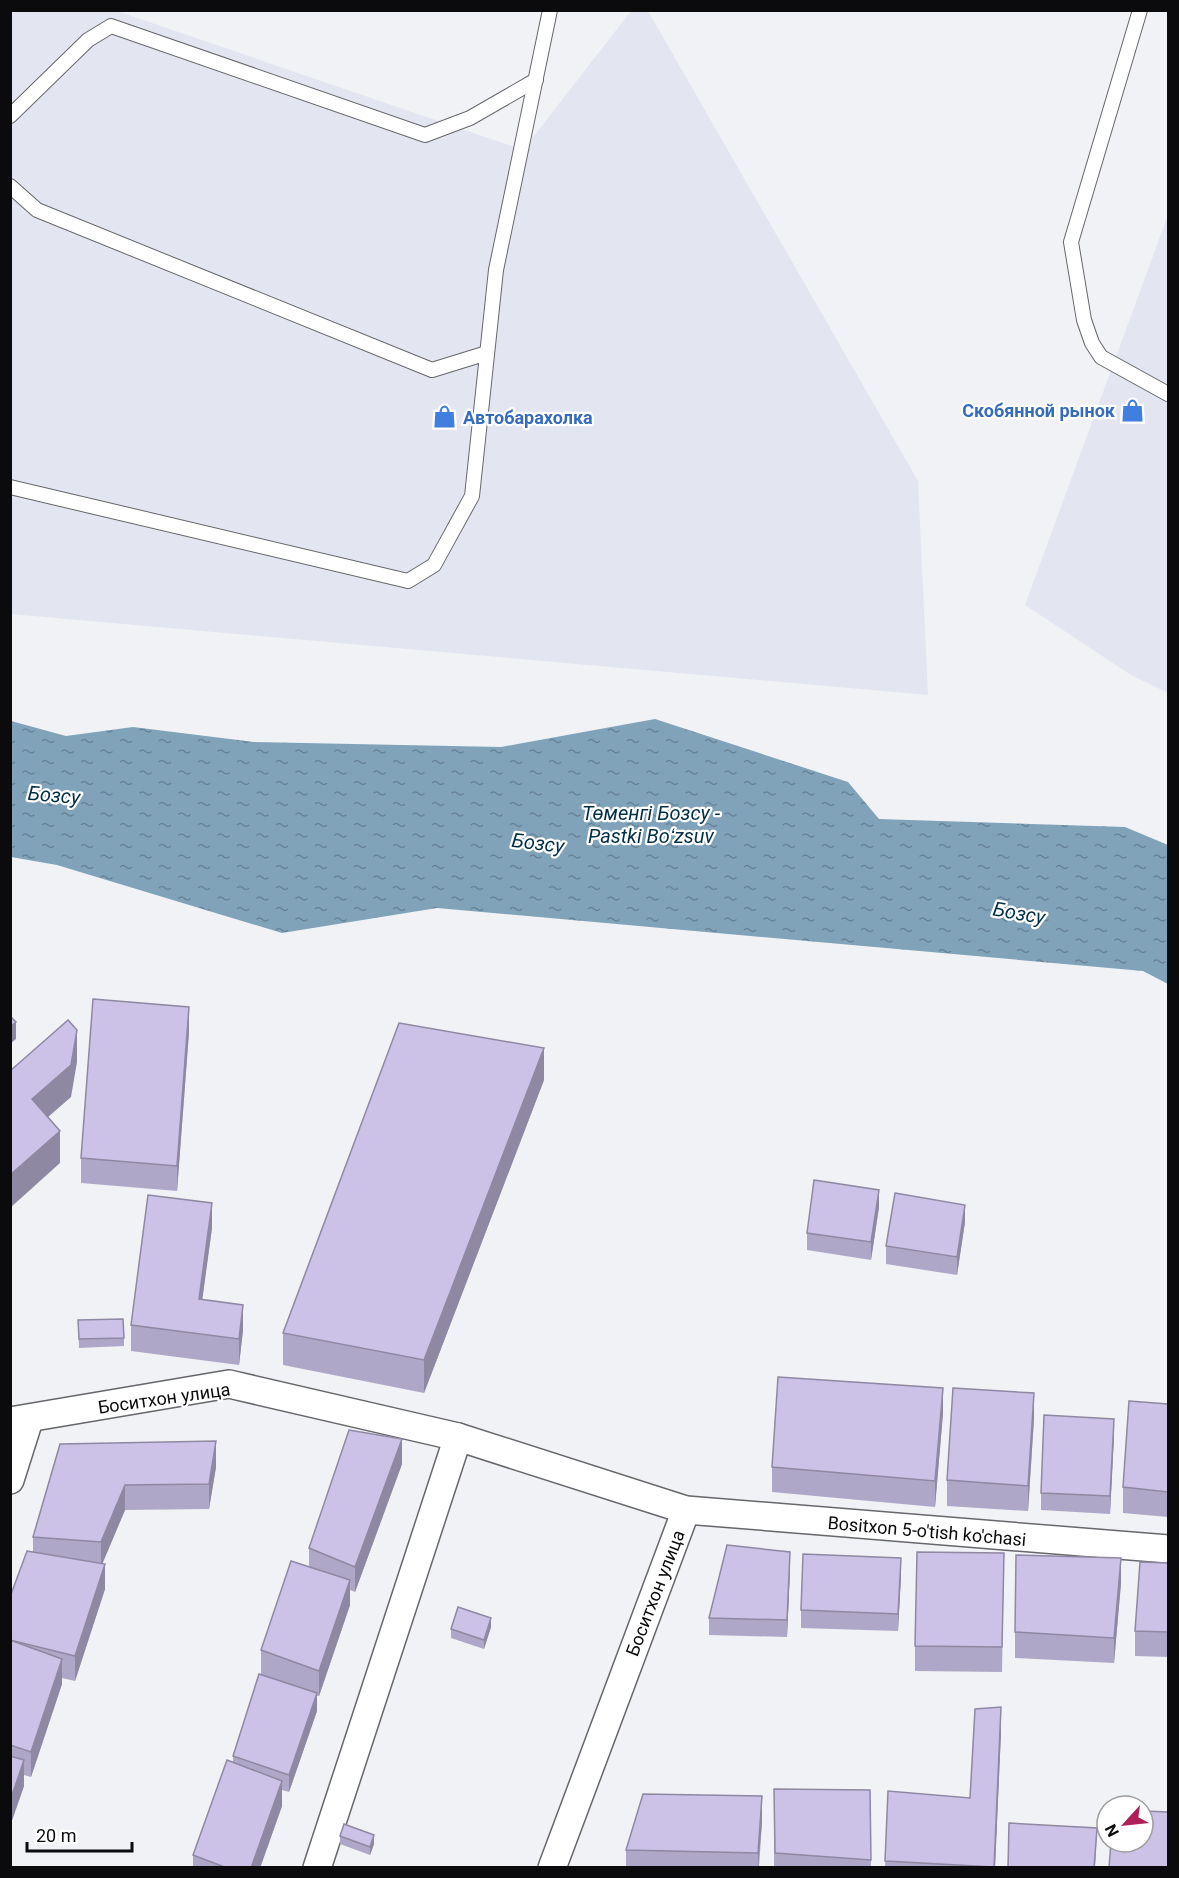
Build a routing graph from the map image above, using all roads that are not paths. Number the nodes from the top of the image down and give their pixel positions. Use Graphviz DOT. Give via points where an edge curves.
graph roads {
  1 [pos="550,10"];
  2 [pos="1140,10"];
  3 [pos="536,80"];
  4 [pos="10,116"];
  5 [pos="10,186"];
  6 [pos="487,353"];
  7 [pos="1168,394"];
  8 [pos="10,487"];
  9 [pos="20,1420"];
  10 [pos="458,1437"];
  11 [pos="10,1480"];
  12 [pos="686,1510"];
  13 [pos="1168,1549"];
  14 [pos="318,1868"];
  15 [pos="552,1868"];
  1 -- 3 [label="lane"];
  2 -- 7 [label="lane" via="1071,243 1092,344 1101,357"];
  3 -- 4 [label="lane" via="470,118 425,135 111,26 88,40"];
  3 -- 6 [label="lane" via="496,270"];
  5 -- 6 [label="lane" via="37,210 432,370"];
  6 -- 8 [label="lane" via="472,496 434,565 408,581"];
  9 -- 10 [label="street, Боситхон улица" via="229,1384"];
  9 -- 11 [label="street"];
  10 -- 12 [label="street, Боситхон улица"];
  10 -- 14 [label="street"];
  12 -- 13 [label="street, Bositxon 5-o'tish ko'chasi"];
  12 -- 15 [label="street, Боситхон улица"];
}
